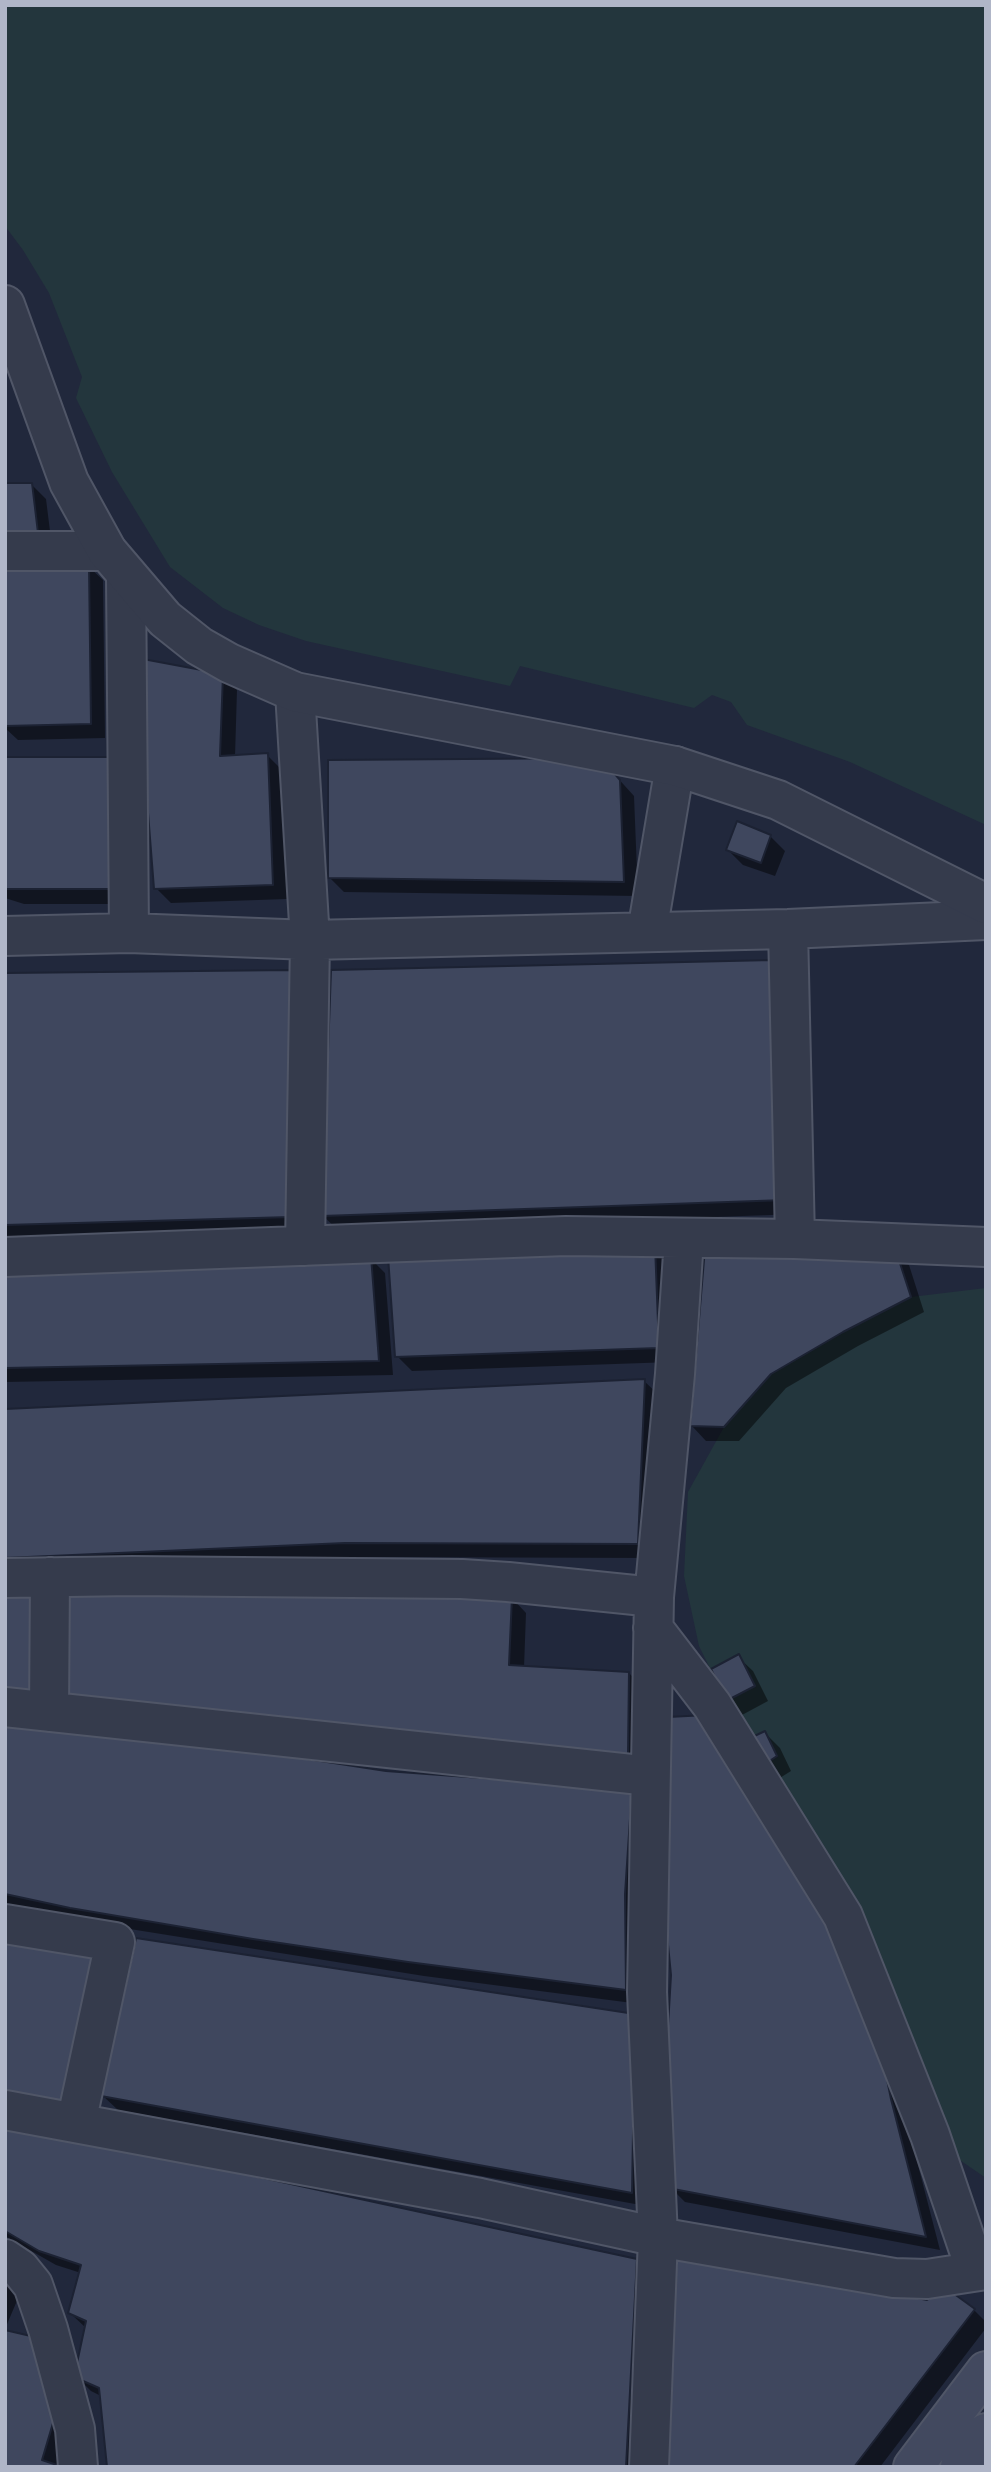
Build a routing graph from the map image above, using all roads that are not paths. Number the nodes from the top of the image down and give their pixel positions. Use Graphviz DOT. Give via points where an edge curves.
graph roads {
  1 [pos="5,305"];
  2 [pos="5,551"];
  3 [pos="117,563"];
  4 [pos="295,692"];
  5 [pos="675,766"];
  6 [pos="986,904"];
  7 [pos="986,920"];
  8 [pos="788,929"];
  9 [pos="647,932"];
  10 [pos="129,933"];
  11 [pos="5,936"];
  12 [pos="310,940"];
  13 [pos="684,1239"];
  14 [pos="795,1239"];
  15 [pos="305,1246"];
  16 [pos="986,1247"];
  17 [pos="5,1257"];
  18 [pos="5,1577"];
  19 [pos="50,1577"];
  20 [pos="654,1613"];
  21 [pos="5,1707"];
  22 [pos="49,1713"];
  23 [pos="650,1776"];
  24 [pos="5,1924"];
  25 [pos="5,2110"];
  26 [pos="76,2123"];
  27 [pos="658,2237"];
  28 [pos="5,2259"];
  29 [pos="981,2271"];
  30 [pos="986,2371"];
  31 [pos="986,2433"];
  32 [pos="78,2467"];
  33 [pos="649,2467"];
  34 [pos="913,2467"];
  35 [pos="960,2467"];
  1 -- 3 [label="street" via="69,482"];
  2 -- 3 [label="street"];
  3 -- 4 [label="street" via="165,619 199,646"];
  3 -- 10 [label="street"];
  4 -- 5 [label="street"];
  4 -- 12 [label="street"];
  5 -- 6 [label="street" via="778,800"];
  5 -- 9 [label="street"];
  7 -- 8 [label="street"];
  8 -- 9 [label="street"];
  8 -- 14 [label="street"];
  9 -- 12 [label="street"];
  10 -- 11 [label="street"];
  10 -- 12 [label="street"];
  12 -- 15 [label="street"];
  13 -- 14 [label="street"];
  13 -- 15 [label="street" via="566,1236"];
  13 -- 20 [label="street"];
  14 -- 16 [label="street"];
  15 -- 17 [label="street"];
  18 -- 19 [label="street"];
  19 -- 20 [label="street" via="462,1579 508,1582"];
  19 -- 22 [label="street"];
  20 -- 23 [label="street"];
  20 -- 29 [label="street" via="843,1916"];
  21 -- 22 [label="street"];
  22 -- 23 [label="street"];
  23 -- 27 [label="street" via="648,1992"];
  24 -- 26 [label="street" via="115,1942"];
  25 -- 26 [label="street"];
  26 -- 27 [label="street" via="480,2198"];
  27 -- 29 [label="street" via="894,2278 927,2279"];
  27 -- 33 [label="street"];
  28 -- 32 [label="street" via="33,2285 75,2429"];
  30 -- 34 [label="main road"];
  31 -- 35 [label="main road"];
}
